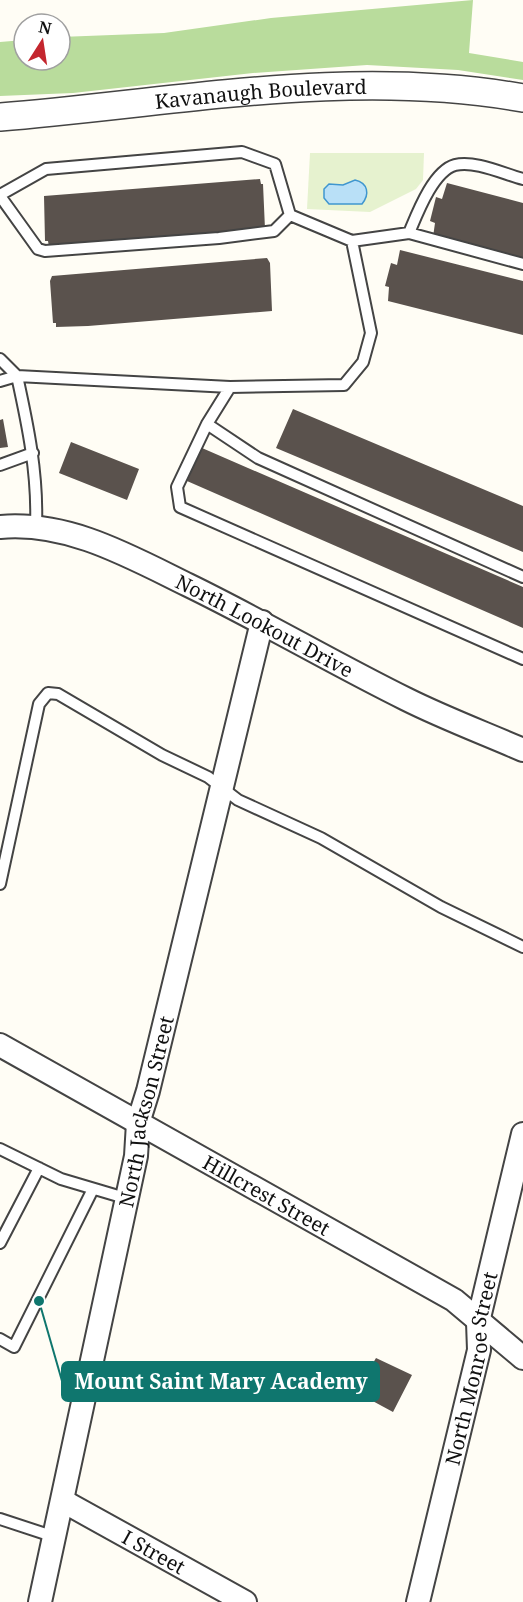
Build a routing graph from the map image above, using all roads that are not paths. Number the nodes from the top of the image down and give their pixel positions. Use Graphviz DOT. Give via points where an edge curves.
graph roads {
  1 [pos="523,99"];
  2 [pos="0,117"];
  3 [pos="523,180"];
  4 [pos="0,195"];
  5 [pos="290,215"];
  6 [pos="409,233"];
  7 [pos="352,241"];
  8 [pos="523,264"];
  9 [pos="0,359"];
  10 [pos="17,376"];
  11 [pos="0,381"];
  12 [pos="230,387"];
  13 [pos="207,424"];
  14 [pos="33,453"];
  15 [pos="0,465"];
  16 [pos="36,526"];
  17 [pos="0,527"];
  18 [pos="523,578"];
  19 [pos="262,622"];
  20 [pos="523,659"];
  21 [pos="523,750"];
  22 [pos="222,788"];
  23 [pos="0,884"];
  24 [pos="523,947"];
  25 [pos="0,1045"];
  26 [pos="138,1123"];
  27 [pos="523,1134"];
  28 [pos="0,1149"];
  29 [pos="520,1160"];
  30 [pos="39,1168"];
  31 [pos="93,1189"];
  32 [pos="126,1197"];
  33 [pos="0,1243"];
  34 [pos="478,1322"];
  35 [pos="0,1339"];
  36 [pos="523,1358"];
  37 [pos="63,1501"];
  38 [pos="0,1519"];
  39 [pos="55,1537"];
  40 [pos="223,1596"];
  41 [pos="40,1602"];
  42 [pos="245,1602"];
  43 [pos="418,1602"];
  1 -- 2 [label="street, Kavanaugh Boulevard" via="445,89 318,87"];
  3 -- 6 [label="lane" via="454,165 426,195"];
  4 -- 5 [label="lane" via="38,249 45,251 274,231"];
  4 -- 5 [label="lane" via="46,169 242,152 275,164"];
  5 -- 7 [label="lane"];
  6 -- 7 [label="lane"];
  6 -- 8 [label="lane"];
  7 -- 12 [label="lane" via="371,333 357,370 344,385"];
  9 -- 10 [label="lane"];
  10 -- 11 [label="lane"];
  10 -- 12 [label="lane"];
  10 -- 14 [label="lane"];
  12 -- 13 [label="lane"];
  13 -- 18 [label="lane" via="258,458"];
  13 -- 20 [label="lane" via="177,487 180,507"];
  14 -- 15 [label="lane"];
  14 -- 16 [label="lane"];
  16 -- 17 [label="street, North Lookout Drive"];
  16 -- 19 [label="street, North Lookout Drive" via="79,536 111,549"];
  19 -- 21 [label="street, North Lookout Drive" via="406,699"];
  19 -- 22 [label="street, North Jackson Street"];
  22 -- 23 [label="lane" via="57,694 48,693 36,714"];
  22 -- 24 [label="lane" via="238,800 363,860 441,907"];
  22 -- 26 [label="street, North Jackson Street"];
  25 -- 26 [label="street, Hillcrest Street"];
  26 -- 32 [label="street, North Jackson Street" via="136,1156"];
  26 -- 34 [label="street, Hillcrest Street" via="454,1300"];
  27 -- 29 [label="street, North Monroe Street"];
  28 -- 30 [label="lane"];
  29 -- 34 [label="street, North Monroe Street"];
  30 -- 31 [label="lane"];
  30 -- 33 [label="lane"];
  31 -- 32 [label="lane"];
  31 -- 35 [label="lane" via="14,1347"];
  32 -- 37 [label="street, North Jackson Street"];
  34 -- 36 [label="street, Hillcrest Street"];
  34 -- 43 [label="street, North Monroe Street" via="479,1350"];
  37 -- 39 [label="street, North Jackson Street"];
  37 -- 40 [label="street, I Street"];
  38 -- 39 [label="lane"];
  39 -- 41 [label="street, North Jackson Street"];
  40 -- 42 [label="street, I Street"];
}
